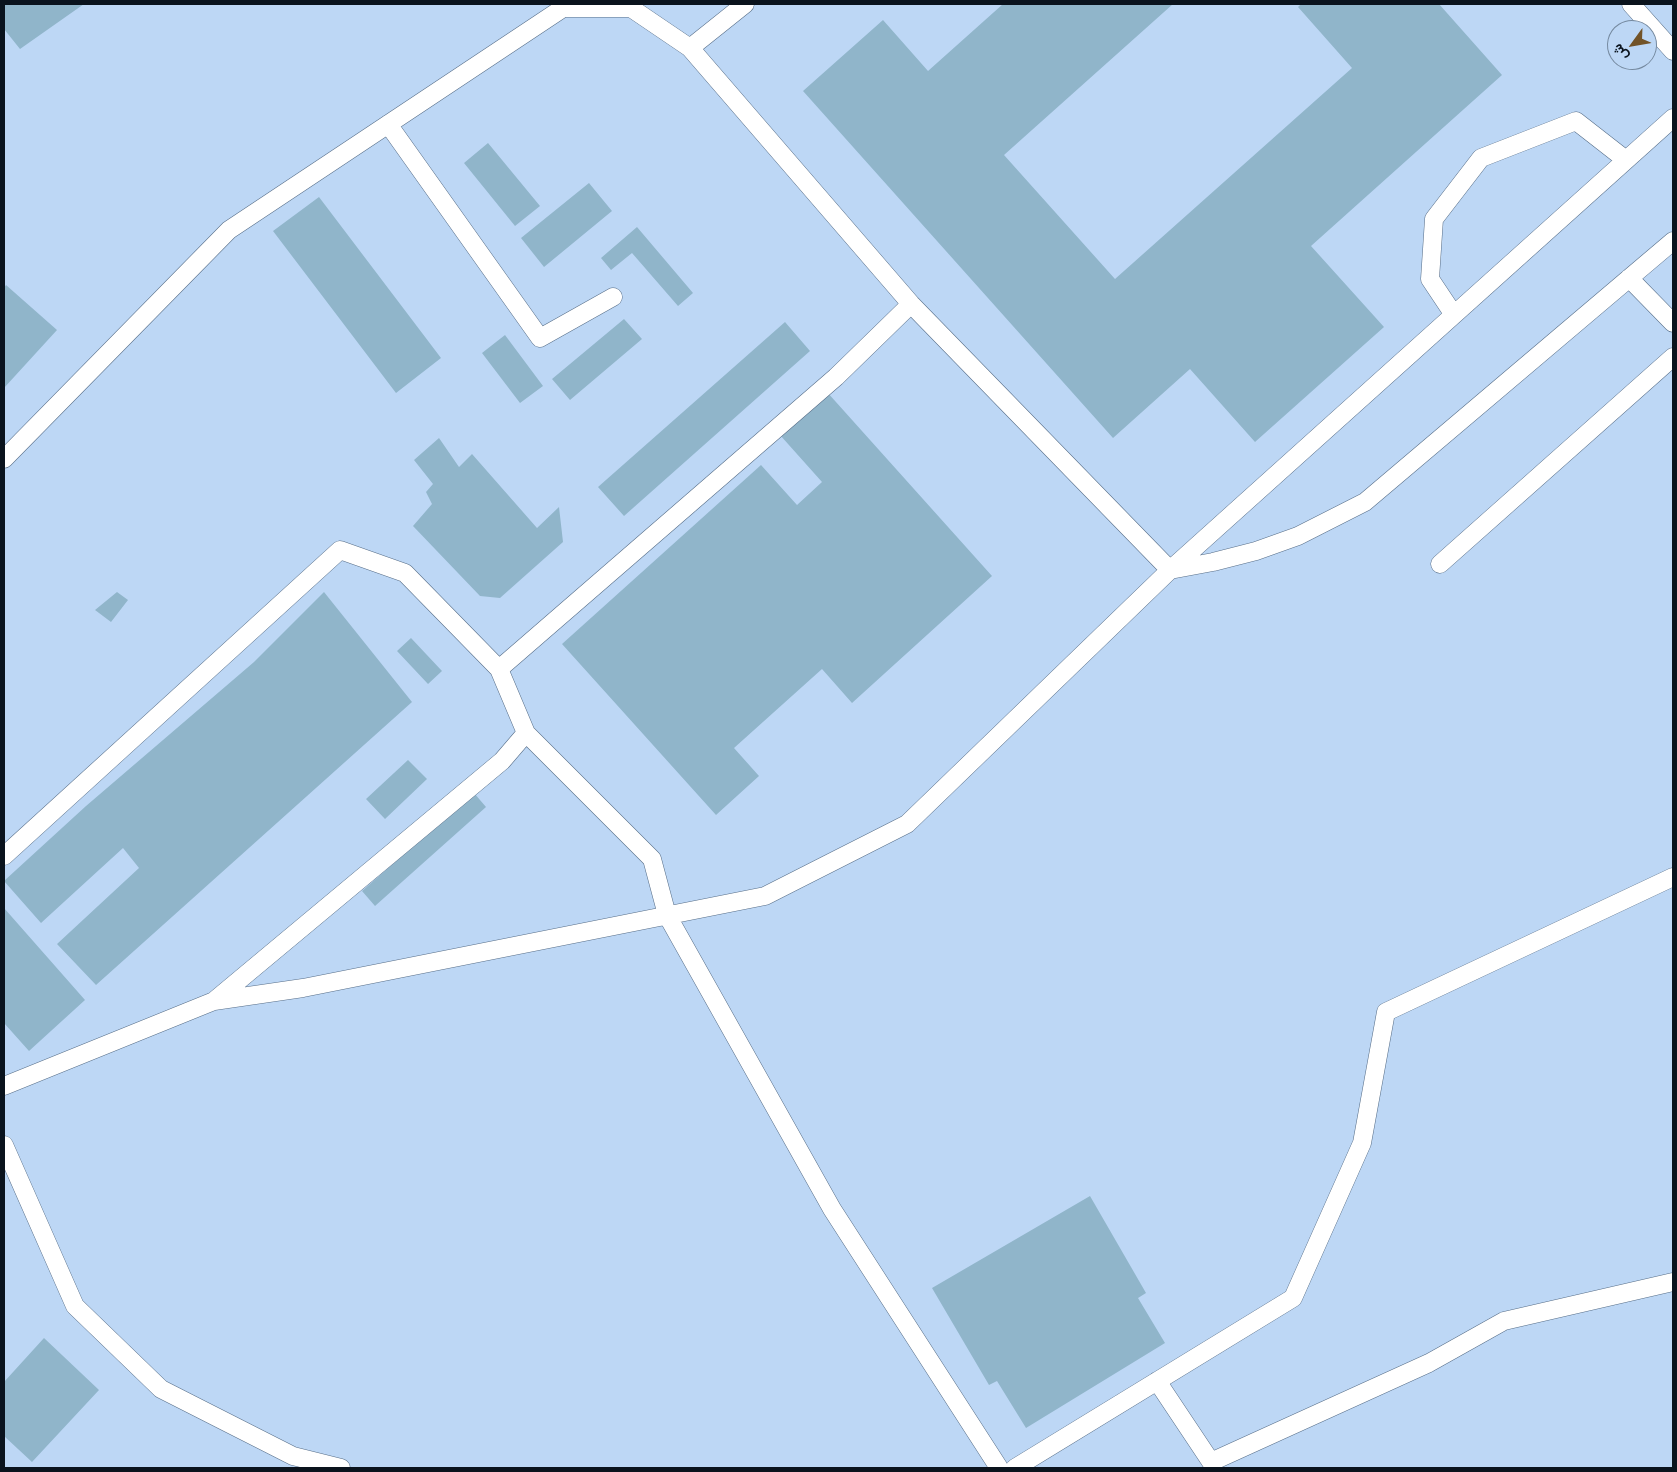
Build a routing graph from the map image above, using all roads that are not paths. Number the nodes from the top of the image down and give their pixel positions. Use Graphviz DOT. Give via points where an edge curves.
graph roads {
  1 [pos="745,4"];
  2 [pos="1631,4"];
  3 [pos="690,48"];
  4 [pos="1673,51"];
  5 [pos="1673,118"];
  6 [pos="388,124"];
  7 [pos="1626,160"];
  8 [pos="1673,241"];
  9 [pos="1629,278"];
  10 [pos="613,297"];
  11 [pos="910,304"];
  12 [pos="1454,315"];
  13 [pos="1673,323"];
  14 [pos="1673,357"];
  15 [pos="4,459"];
  16 [pos="1440,564"];
  17 [pos="1170,570"];
  18 [pos="499,669"];
  19 [pos="526,733"];
  20 [pos="4,856"];
  21 [pos="1673,877"];
  22 [pos="667,915"];
  23 [pos="214,1001"];
  24 [pos="4,1086"];
  25 [pos="4,1145"];
  26 [pos="1673,1282"];
  27 [pos="1156,1381"];
  28 [pos="341,1468"];
  29 [pos="999,1468"];
  30 [pos="1015,1468"];
  1 -- 3 [label="lane"];
  2 -- 4 [label="lane"];
  3 -- 6 [label="lane" via="631,8 563,8"];
  3 -- 11 [label="lane"];
  5 -- 7 [label="lane"];
  6 -- 10 [label="lane" via="540,338"];
  6 -- 15 [label="lane" via="229,230"];
  7 -- 12 [label="lane"];
  7 -- 12 [label="lane" via="1576,121 1481,158 1434,219 1430,279"];
  8 -- 9 [label="lane"];
  9 -- 13 [label="lane"];
  9 -- 17 [label="lane" via="1365,502 1298,536 1256,551"];
  11 -- 17 [label="lane"];
  11 -- 18 [label="lane" via="836,377"];
  12 -- 17 [label="lane"];
  14 -- 16 [label="lane"];
  17 -- 22 [label="lane" via="907,824 764,896"];
  18 -- 19 [label="lane"];
  18 -- 20 [label="lane" via="405,573 340,550"];
  19 -- 22 [label="lane" via="652,859"];
  19 -- 23 [label="lane" via="502,761"];
  21 -- 27 [label="lane" via="1386,1012 1362,1143 1293,1298"];
  22 -- 23 [label="lane" via="303,988"];
  22 -- 29 [label="lane" via="832,1209"];
  23 -- 24 [label="lane"];
  25 -- 28 [label="lane" via="75,1306 161,1389 293,1456"];
  26 -- 27 [label="lane" via="1504,1321 1429,1363 1211,1462"];
  27 -- 30 [label="lane"];
}
